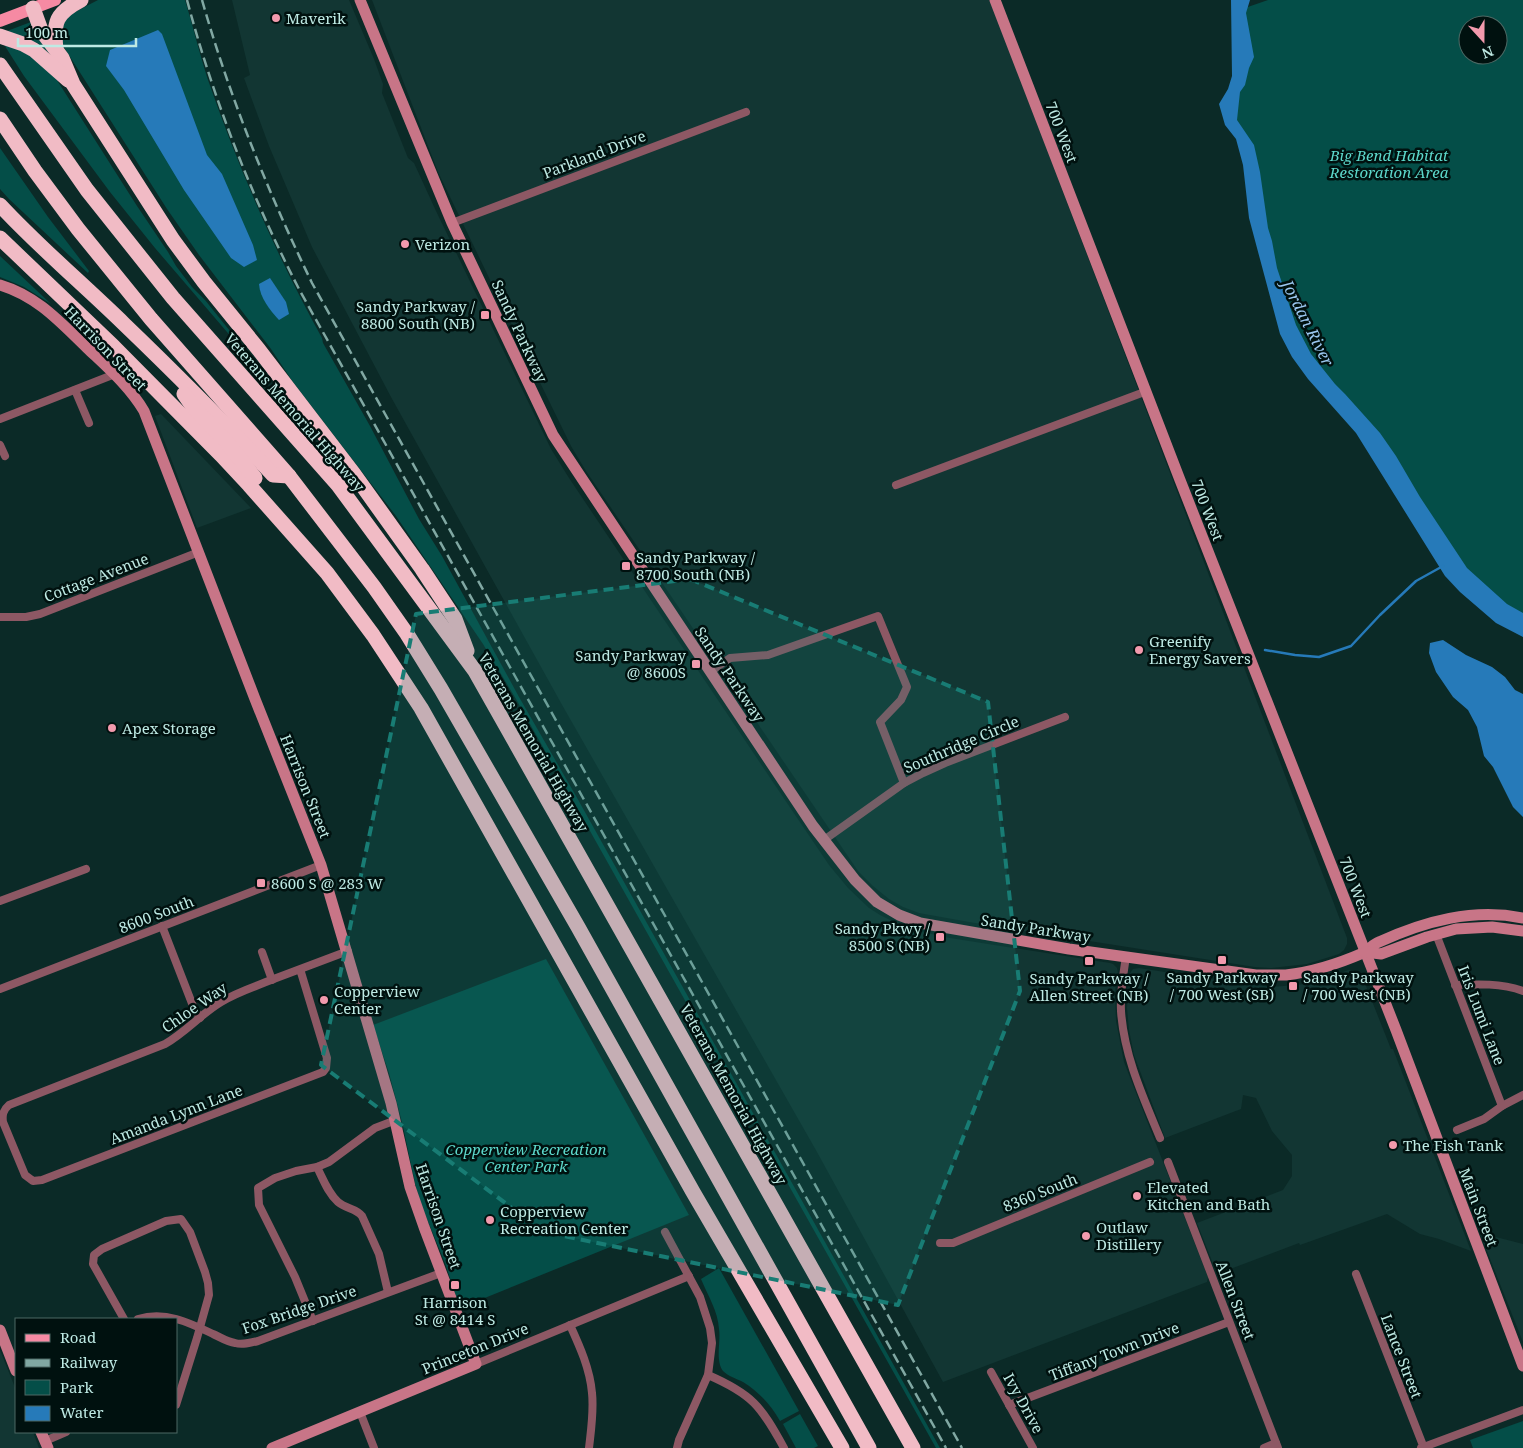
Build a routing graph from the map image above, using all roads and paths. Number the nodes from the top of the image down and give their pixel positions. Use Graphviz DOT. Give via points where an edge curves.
graph roads {
  1 [pos="55,0"];
  2 [pos="81,0"];
  3 [pos="360,0"];
  4 [pos="995,0"];
  5 [pos="33,8"];
  6 [pos="0,21"];
  7 [pos="0,36"];
  8 [pos="56,49"];
  9 [pos="0,65"];
  10 [pos="73,84"];
  11 [pos="746,112"];
  12 [pos="0,119"];
  13 [pos="0,205"];
  14 [pos="452,223"];
  15 [pos="0,238"];
  16 [pos="0,285"];
  17 [pos="163,362"];
  18 [pos="115,374"];
  19 [pos="75,390"];
  20 [pos="1146,391"];
  21 [pos="0,419"];
  22 [pos="89,423"];
  23 [pos="0,444"];
  24 [pos="4,456"];
  25 [pos="289,476"];
  26 [pos="896,485"];
  27 [pos="199,552"];
  28 [pos="349,602"];
  29 [pos="0,617"];
  30 [pos="475,671"];
  31 [pos="710,672"];
  32 [pos="1065,717"];
  33 [pos="904,783"];
  34 [pos="824,840"];
  35 [pos="321,864"];
  36 [pos="86,869"];
  37 [pos="0,901"];
  38 [pos="1523,918"];
  39 [pos="162,926"];
  40 [pos="1523,931"];
  41 [pos="1436,934"];
  42 [pos="348,951"];
  43 [pos="262,952"];
  44 [pos="1365,952"];
  45 [pos="1126,957"];
  46 [pos="300,969"];
  47 [pos="272,980"];
  48 [pos="1455,985"];
  49 [pos="0,989"];
  50 [pos="1523,991"];
  51 [pos="200,1018"];
  52 [pos="1396,1030"];
  53 [pos="1523,1095"];
  54 [pos="1502,1106"];
  55 [pos="396,1120"];
  56 [pos="1457,1130"];
  57 [pos="3,1132"];
  58 [pos="1160,1138"];
  59 [pos="1150,1162"];
  60 [pos="1168,1162"];
  61 [pos="316,1168"];
  62 [pos="665,1232"];
  63 [pos="940,1243"];
  64 [pos="442,1272"];
  65 [pos="1356,1274"];
  66 [pos="689,1276"];
  67 [pos="388,1292"];
  68 [pos="123,1318"];
  69 [pos="144,1318"];
  70 [pos="178,1318"];
  71 [pos="178,1318"];
  72 [pos="313,1321"];
  73 [pos="1229,1322"];
  74 [pos="570,1325"];
  75 [pos="200,1328"];
  76 [pos="0,1330"];
  77 [pos="476,1364"];
  78 [pos="1523,1366"];
  79 [pos="15,1368"];
  80 [pos="991,1372"];
  81 [pos="708,1375"];
  82 [pos="178,1399"];
  83 [pos="1009,1405"];
  84 [pos="1523,1410"];
  85 [pos="360,1412"];
  86 [pos="63,1433"];
  87 [pos="45,1440"];
  88 [pos="1277,1446"];
  89 [pos="272,1448"];
  90 [pos="374,1448"];
  91 [pos="589,1448"];
  92 [pos="678,1448"];
  93 [pos="784,1448"];
  94 [pos="842,1448"];
  95 [pos="869,1448"];
  96 [pos="913,1448"];
  97 [pos="1033,1448"];
  98 [pos="1264,1448"];
  99 [pos="1423,1448"];
  1 -- 5 [label="main road"];
  2 -- 8 [label="highway" via="61,12 55,25"];
  3 -- 14 [label="street, Sandy Parkway"];
  4 -- 20 [label="street, 700 West"];
  5 -- 6 [label="main road"];
  5 -- 8 [label="highway" via="41,30"];
  7 -- 10 [label="highway" via="34,50"];
  8 -- 10 [label="highway"];
  9 -- 30 [label="highway, Veterans Memorial Highway" via="87,190 173,298 338,485"];
  10 -- 30 [label="highway" via="173,240 354,474 422,569 454,619"];
  11 -- 14 [label="street, Parkland Drive"];
  12 -- 25 [label="highway" via="62,208 122,285"];
  13 -- 17 [label="highway"];
  14 -- 31 [label="street, Sandy Parkway" via="553,435"];
  15 -- 28 [label="highway" via="221,454"];
  16 -- 18 [label="street, Harrison Street" via="42,305"];
  17 -- 25 [label="highway" via="273,476"];
  17 -- 28 [label="highway" via="193,407 226,442 340,583"];
  18 -- 19 [label="street"];
  18 -- 27 [label="street, Harrison Street" via="144,411"];
  19 -- 21 [label="street"];
  19 -- 22 [label="street"];
  20 -- 26 [label="street"];
  20 -- 44 [label="street, 700 West"];
  23 -- 24 [label="street"];
  25 -- 95 [label="highway" via="374,587 441,689"];
  27 -- 29 [label="street, Cottage Avenue" via="40,614"];
  27 -- 35 [label="street, Harrison Street"];
  28 -- 94 [label="highway" via="421,708 693,1192"];
  30 -- 96 [label="highway, Veterans Memorial Highway"];
  31 -- 33 [label="street" via="730,658 768,655 878,616 907,687 901,700 880,722"];
  31 -- 34 [label="street, Sandy Parkway"];
  32 -- 33 [label="street, Southridge Circle" via="945,763"];
  33 -- 34 [label="street, Southridge Circle"];
  34 -- 45 [label="street, Sandy Parkway" via="877,902 913,921"];
  35 -- 39 [label="street, 8600 South"];
  35 -- 42 [label="street, Harrison Street"];
  36 -- 37 [label="street"];
  38 -- 44 [label="street" via="1483,914 1445,918 1376,943"];
  39 -- 49 [label="street, 8600 South"];
  39 -- 51 [label="street" via="192,1006"];
  40 -- 41 [label="street" via="1479,927"];
  41 -- 44 [label="street" via="1381,954"];
  41 -- 48 [label="street, Iris Lumi Lane"];
  42 -- 46 [label="street, Chloe Way"];
  42 -- 55 [label="street, Harrison Street"];
  43 -- 47 [label="street"];
  44 -- 45 [label="street, Sandy Parkway" via="1322,968 1256,975"];
  44 -- 52 [label="street, 700 West"];
  45 -- 58 [label="street" via="1121,1009 1126,1044 1134,1074"];
  46 -- 47 [label="street, Chloe Way"];
  46 -- 57 [label="street, Amanda Lynn Lane" via="327,1058 326,1068 318,1075 42,1180 33,1181 25,1175"];
  47 -- 51 [label="street, Chloe Way" via="229,998"];
  48 -- 50 [label="street" via="1493,984"];
  48 -- 54 [label="street, Iris Lumi Lane"];
  51 -- 57 [label="street, Chloe Way" via="165,1044 9,1105 3,1111"];
  52 -- 78 [label="street, Main Street"];
  53 -- 54 [label="street"];
  54 -- 56 [label="street" via="1484,1119"];
  55 -- 61 [label="street" via="376,1128"];
  55 -- 64 [label="street, Harrison Street" via="410,1187"];
  59 -- 63 [label="street, 8360 South" via="953,1243"];
  60 -- 73 [label="street, Allen Street"];
  61 -- 67 [label="street" via="338,1202 362,1216 379,1254"];
  61 -- 72 [label="street" via="275,1178 258,1188 259,1205"];
  62 -- 66 [label="street"];
  64 -- 67 [label="street, Fox Bridge Drive"];
  64 -- 77 [label="street, Harrison Street"];
  65 -- 99 [label="street, Lance Street"];
  66 -- 74 [label="street, Princeton Drive"];
  66 -- 81 [label="street" via="710,1328 712,1343"];
  67 -- 72 [label="street, Fox Bridge Drive"];
  68 -- 75 [label="street" via="92,1264 94,1256 102,1248 166,1221 181,1219 190,1232 208,1283 209,1295"];
  69 -- 71 [label="street, Fox Bridge Drive"];
  70 -- 75 [label="street, Fox Bridge Drive"];
  72 -- 75 [label="street, Fox Bridge Drive" via="246,1344 235,1343"];
  73 -- 83 [label="street, Tiffany Town Drive"];
  73 -- 88 [label="street, Allen Street"];
  74 -- 77 [label="street, Princeton Drive"];
  74 -- 91 [label="street" via="584,1358 592,1392"];
  75 -- 82 [label="street"];
  76 -- 79 [label="street"];
  77 -- 85 [label="street, Princeton Drive"];
  80 -- 83 [label="street, Ivy Drive"];
  81 -- 92 [label="street"];
  81 -- 93 [label="street" via="734,1387 758,1406"];
  83 -- 97 [label="street, Ivy Drive"];
  84 -- 99 [label="street"];
  85 -- 89 [label="street, Princeton Drive"];
  85 -- 90 [label="street"];
  86 -- 87 [label="street"];
  88 -- 98 [label="street"];
}
